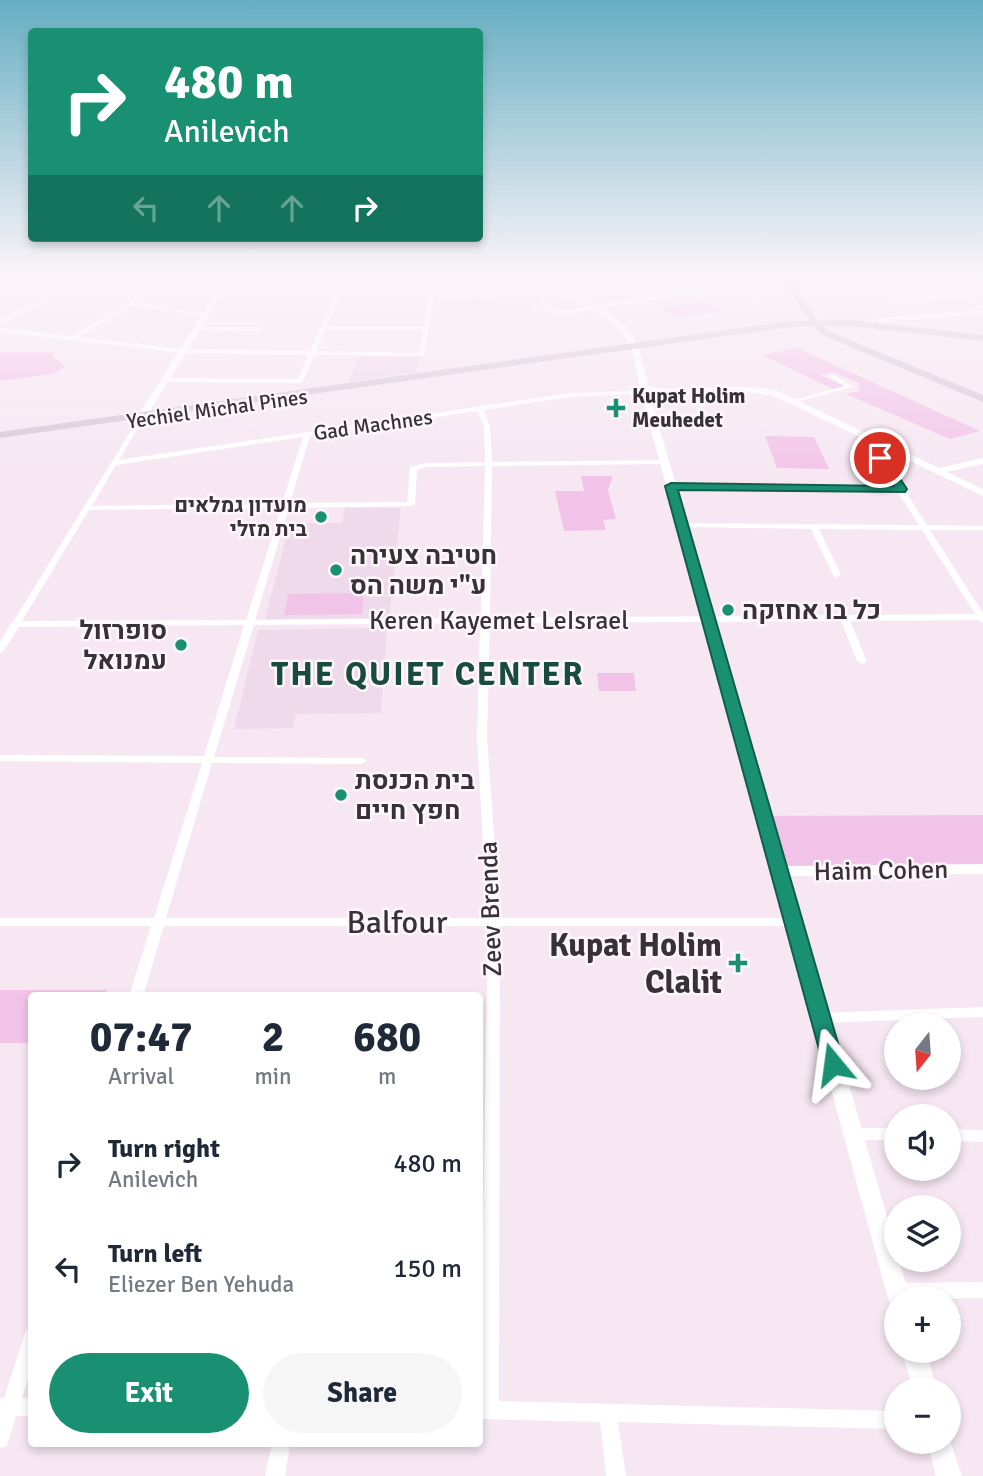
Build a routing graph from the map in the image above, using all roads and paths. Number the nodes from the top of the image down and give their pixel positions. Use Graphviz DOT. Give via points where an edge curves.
graph roads {
  1 [pos="116,344"];
  2 [pos="187,344"];
  3 [pos="315,344"];
  4 [pos="424,344"];
  5 [pos="642,344"];
  6 [pos="645,344"];
  7 [pos="860,344"];
  8 [pos="865,344"];
  9 [pos="636,345"];
  10 [pos="182,351"];
  11 [pos="310,354"];
  12 [pos="832,376"];
  13 [pos="164,380"];
  14 [pos="645,392"];
  15 [pos="983,392"];
  16 [pos="983,399"];
  17 [pos="793,401"];
  18 [pos="480,409"];
  19 [pos="144,412"];
  20 [pos="0,433"];
  21 [pos="307,435"];
  22 [pos="0,441"];
  23 [pos="880,458"];
  24 [pos="983,461"];
  25 [pos="664,462"];
  26 [pos="113,463"];
  27 [pos="488,463"];
  28 [pos="939,471"];
  29 [pos="671,486"];
  30 [pos="901,489"];
  31 [pos="983,493"];
  32 [pos="286,506"];
  33 [pos="86,508"];
  34 [pos="682,525"];
  35 [pos="814,527"];
  36 [pos="983,527"];
  37 [pos="926,528"];
  38 [pos="837,575"];
  39 [pos="844,618"];
  40 [pos="982,618"];
  41 [pos="708,619"];
  42 [pos="487,620"];
  43 [pos="250,622"];
  44 [pos="14,624"];
  45 [pos="0,650"];
  46 [pos="862,661"];
  47 [pos="0,758"];
  48 [pos="207,761"];
  49 [pos="362,761"];
  50 [pos="983,869"];
  51 [pos="780,871"];
  52 [pos="0,922"];
  53 [pos="158,922"];
  54 [pos="494,922"];
  55 [pos="793,922"];
  56 [pos="137,992"];
  57 [pos="983,1012"];
  58 [pos="820,1018"];
  59 [pos="853,1133"];
  60 [pos="884,1134"];
  61 [pos="961,1135"];
  62 [pos="983,1136"];
  63 [pos="896,1286"];
  64 [pos="983,1290"];
  65 [pos="961,1291"];
  66 [pos="28,1347"];
  67 [pos="5,1407"];
  68 [pos="28,1407"];
  69 [pos="485,1410"];
  70 [pos="608,1414"];
  71 [pos="884,1420"];
  72 [pos="0,1439"];
  73 [pos="280,1447"];
  74 [pos="943,1454"];
  75 [pos="275,1476"];
  76 [pos="616,1476"];
  77 [pos="949,1476"];
  1 -- 10 [label="street"];
  2 -- 10 [label="street"];
  3 -- 11 [label="street"];
  4 -- 11 [label="street" via="422,355"];
  5 -- 9 [label="main road"];
  6 -- 9 [label="main road"];
  7 -- 15 [label="main road"];
  8 -- 16 [label="main road"];
  9 -- 14 [label="street"];
  9 -- 19 [label="main road, Yechiel Michal Pines"];
  9 -- 19 [label="main road, Yechiel Michal Pines"];
  10 -- 11 [label="street"];
  10 -- 13 [label="street"];
  11 -- 13 [label="street" via="300,381"];
  12 -- 17 [label="street" via="850,387"];
  13 -- 19 [label="street"];
  14 -- 17 [label="street, Gad Machnes" via="762,389"];
  14 -- 18 [label="street, Gad Machnes" via="569,395"];
  14 -- 25 [label="street"];
  17 -- 28 [label="street"];
  18 -- 21 [label="street, Gad Machnes"];
  18 -- 27 [label="street, Zeev Brenda"];
  19 -- 20 [label="main road, Yechiel Michal Pines"];
  19 -- 22 [label="main road, Yechiel Michal Pines"];
  19 -- 26 [label="street"];
  21 -- 26 [label="street, Gad Machnes"];
  21 -- 32 [label="street"];
  23 -- 30 [label="street"];
  24 -- 28 [label="street"];
  25 -- 27 [label="street"];
  25 -- 29 [label="street"];
  26 -- 33 [label="street"];
  27 -- 32 [label="street" via="413,469 411,505"];
  27 -- 42 [label="street, Zeev Brenda"];
  28 -- 31 [label="street"];
  29 -- 30 [label="street"];
  29 -- 34 [label="street"];
  30 -- 37 [label="street"];
  32 -- 33 [label="street"];
  32 -- 43 [label="street"];
  33 -- 44 [label="street"];
  34 -- 35 [label="street"];
  34 -- 41 [label="street"];
  35 -- 37 [label="street"];
  35 -- 38 [label="street"];
  36 -- 37 [label="street"];
  37 -- 40 [label="street"];
  39 -- 40 [label="street, Keren Kayemet LeIsrael"];
  39 -- 41 [label="street, Keren Kayemet LeIsrael"];
  39 -- 46 [label="street"];
  41 -- 42 [label="street, Keren Kayemet LeIsrael"];
  41 -- 51 [label="street"];
  42 -- 43 [label="street, Keren Kayemet LeIsrael"];
  42 -- 54 [label="street, Zeev Brenda" via="482,737"];
  43 -- 44 [label="street, Keren Kayemet LeIsrael"];
  43 -- 48 [label="street"];
  44 -- 45 [label="street"];
  47 -- 48 [label="street"];
  48 -- 49 [label="street"];
  48 -- 53 [label="street"];
  50 -- 51 [label="street, Haim Cohen"];
  51 -- 55 [label="street"];
  52 -- 53 [label="street, Balfour"];
  53 -- 54 [label="street, Balfour"];
  53 -- 56 [label="street"];
  54 -- 55 [label="street, Balfour"];
  54 -- 69 [label="street, Zeev Brenda"];
  55 -- 58 [label="street"];
  57 -- 58 [label="street"];
  58 -- 59 [label="street"];
  59 -- 60 [label="street"];
  59 -- 63 [label="street"];
  61 -- 62 [label="street"];
  64 -- 65 [label="street"];
  66 -- 67 [label="street"];
  67 -- 68 [label="street"];
  67 -- 72 [label="street"];
  69 -- 70 [label="street"];
  70 -- 71 [label="street"];
  70 -- 76 [label="street"];
  73 -- 75 [label="street"];
  74 -- 77 [label="street"];
}
